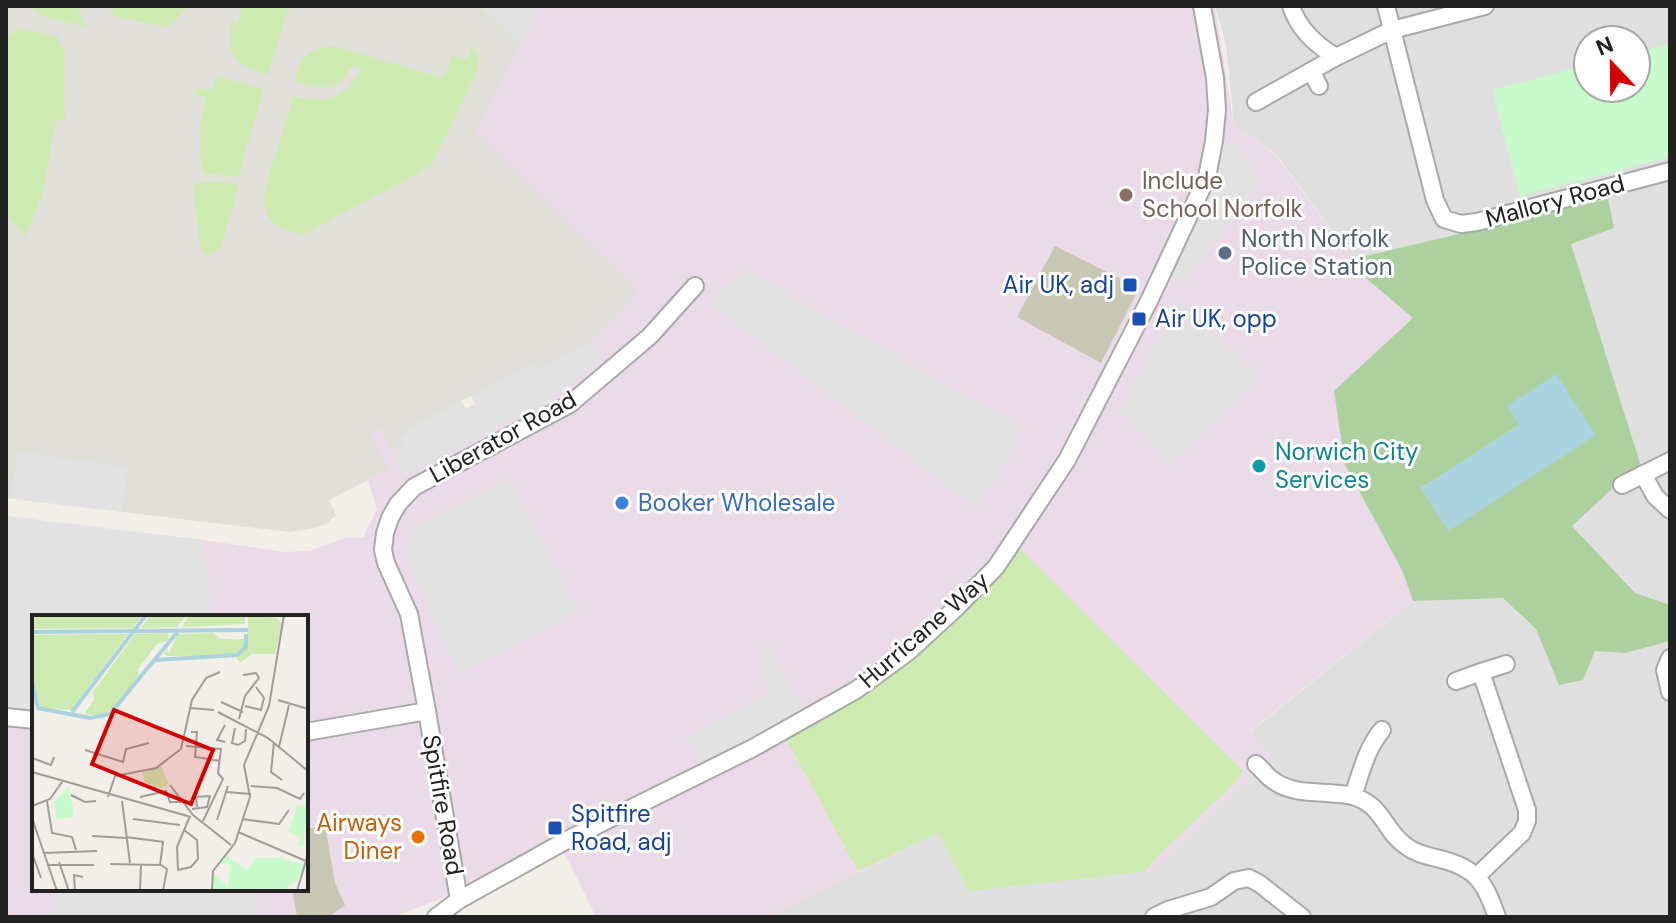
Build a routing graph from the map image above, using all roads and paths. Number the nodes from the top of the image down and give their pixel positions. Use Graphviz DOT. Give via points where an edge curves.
graph roads {
  1 [pos="1202,6"];
  2 [pos="1291,6"];
  3 [pos="1386,6"];
  4 [pos="1485,6"];
  5 [pos="1392,30"];
  6 [pos="1336,57"];
  7 [pos="1256,102"];
  8 [pos="1670,171"];
  9 [pos="695,286"];
  10 [pos="1670,461"];
  11 [pos="1643,474"];
  12 [pos="1622,485"];
  13 [pos="1670,510"];
  14 [pos="1670,658"];
  15 [pos="1506,664"];
  16 [pos="1481,672"];
  17 [pos="421,678"];
  18 [pos="1456,681"];
  19 [pos="1670,692"];
  20 [pos="427,711"];
  21 [pos="6,717"];
  22 [pos="32,720"];
  23 [pos="1382,730"];
  24 [pos="308,732"];
  25 [pos="1256,764"];
  26 [pos="1353,796"];
  27 [pos="1477,876"];
  28 [pos="459,900"];
  29 [pos="1164,915"];
  30 [pos="436,917"];
  31 [pos="1302,917"];
  32 [pos="1497,917"];
  1 -- 28 [label="street, Hurricane Way" via="1217,110 1207,177 1067,460 996,567 908,652 856,690"];
  2 -- 6 [label="street" via="1304,30"];
  3 -- 5 [label="street"];
  4 -- 5 [label="street"];
  5 -- 6 [label="street"];
  5 -- 8 [label="street, Mallory Road" via="1444,219 1477,222"];
  6 -- 7 [label="street" via="1315,78"];
  9 -- 17 [label="street, Liberator Road" via="650,336 570,404 414,487 398,504 383,550 409,614"];
  10 -- 11 [label="street"];
  11 -- 12 [label="street"];
  11 -- 13 [label="street"];
  14 -- 19 [label="street" via="1665,670"];
  15 -- 16 [label="street"];
  16 -- 18 [label="street"];
  16 -- 27 [label="street" via="1527,821 1522,833"];
  17 -- 20 [label="street, Spitfire Road"];
  20 -- 24 [label="street"];
  20 -- 28 [label="street, Spitfire Road"];
  21 -- 22 [label="street"];
  23 -- 26 [label="street" via="1362,752"];
  25 -- 26 [label="street" via="1274,782 1294,790"];
  26 -- 27 [label="street" via="1381,814 1404,845"];
  27 -- 32 [label="street"];
  28 -- 30 [label="street, Hurricane Way"];
  29 -- 31 [label="street" via="1249,878"];
}
